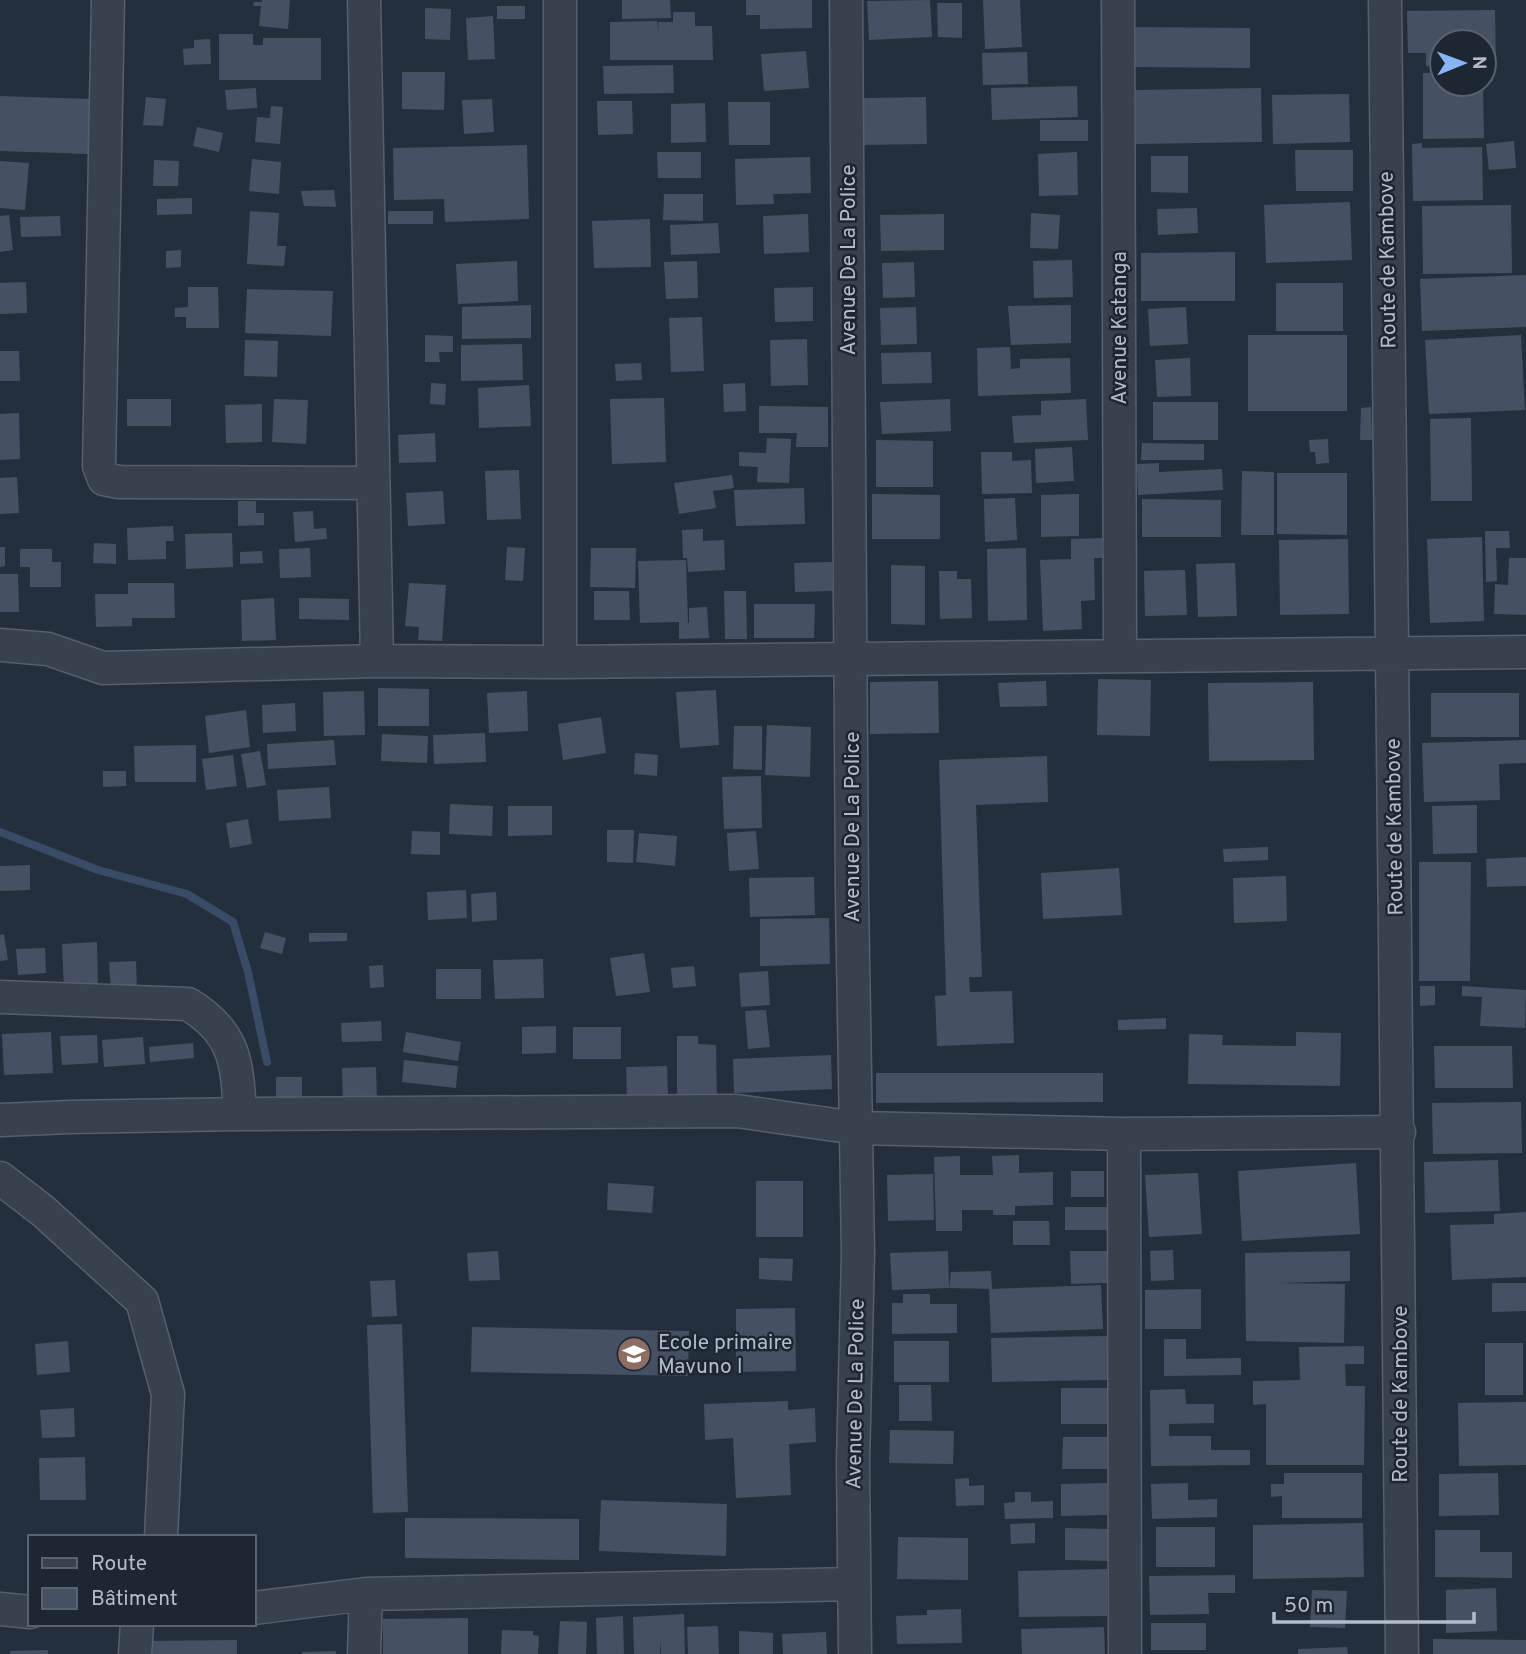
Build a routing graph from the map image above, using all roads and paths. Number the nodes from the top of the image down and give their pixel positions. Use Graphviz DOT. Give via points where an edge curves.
graph roads {
  1 [pos="108,0"];
  2 [pos="364,0"];
  3 [pos="560,0"];
  4 [pos="846,0"];
  5 [pos="1118,0"];
  6 [pos="1384,0"];
  7 [pos="373,483"];
  8 [pos="0,645"];
  9 [pos="1526,652"];
  10 [pos="1391,653"];
  11 [pos="1120,656"];
  12 [pos="850,659"];
  13 [pos="377,661"];
  14 [pos="560,662"];
  15 [pos="0,997"];
  16 [pos="240,1114"];
  17 [pos="0,1121"];
  18 [pos="856,1128"];
  19 [pos="1399,1132"];
  20 [pos="1124,1134"];
  21 [pos="0,1178"];
  22 [pos="161,1535"];
  23 [pos="854,1584"];
  24 [pos="366,1594"];
  25 [pos="256,1608"];
  26 [pos="0,1609"];
  27 [pos="28,1612"];
  28 [pos="137,1626"];
  29 [pos="135,1654"];
  30 [pos="364,1654"];
  31 [pos="855,1654"];
  32 [pos="1125,1654"];
  33 [pos="1402,1654"];
  1 -- 7 [label="street" via="99,466 104,479"];
  2 -- 7 [label="street"];
  3 -- 14 [label="street"];
  4 -- 12 [label="street, Avenue De La Police"];
  5 -- 11 [label="street, Avenue Katanga"];
  6 -- 10 [label="street, Route de Kambove"];
  7 -- 13 [label="street"];
  8 -- 13 [label="street" via="48,649 103,668"];
  9 -- 10 [label="street"];
  10 -- 11 [label="street"];
  10 -- 19 [label="street, Route de Kambove"];
  11 -- 12 [label="street"];
  12 -- 14 [label="street"];
  12 -- 18 [label="street, Avenue De La Police"];
  13 -- 14 [label="street"];
  15 -- 16 [label="street" via="188,1003 223,1033 237,1066"];
  16 -- 17 [label="street"];
  16 -- 18 [label="street" via="737,1111"];
  18 -- 20 [label="street"];
  18 -- 23 [label="street, Avenue De La Police"];
  19 -- 20 [label="street"];
  19 -- 33 [label="street, Route de Kambove"];
  20 -- 32 [label="street"];
  21 -- 22 [label="street" via="142,1301 168,1394"];
  23 -- 24 [label="street"];
  23 -- 31 [label="street, Avenue De La Police"];
  24 -- 25 [label="street"];
  24 -- 30 [label="street"];
  26 -- 27 [label="street"];
  28 -- 29 [label="street"];
}
